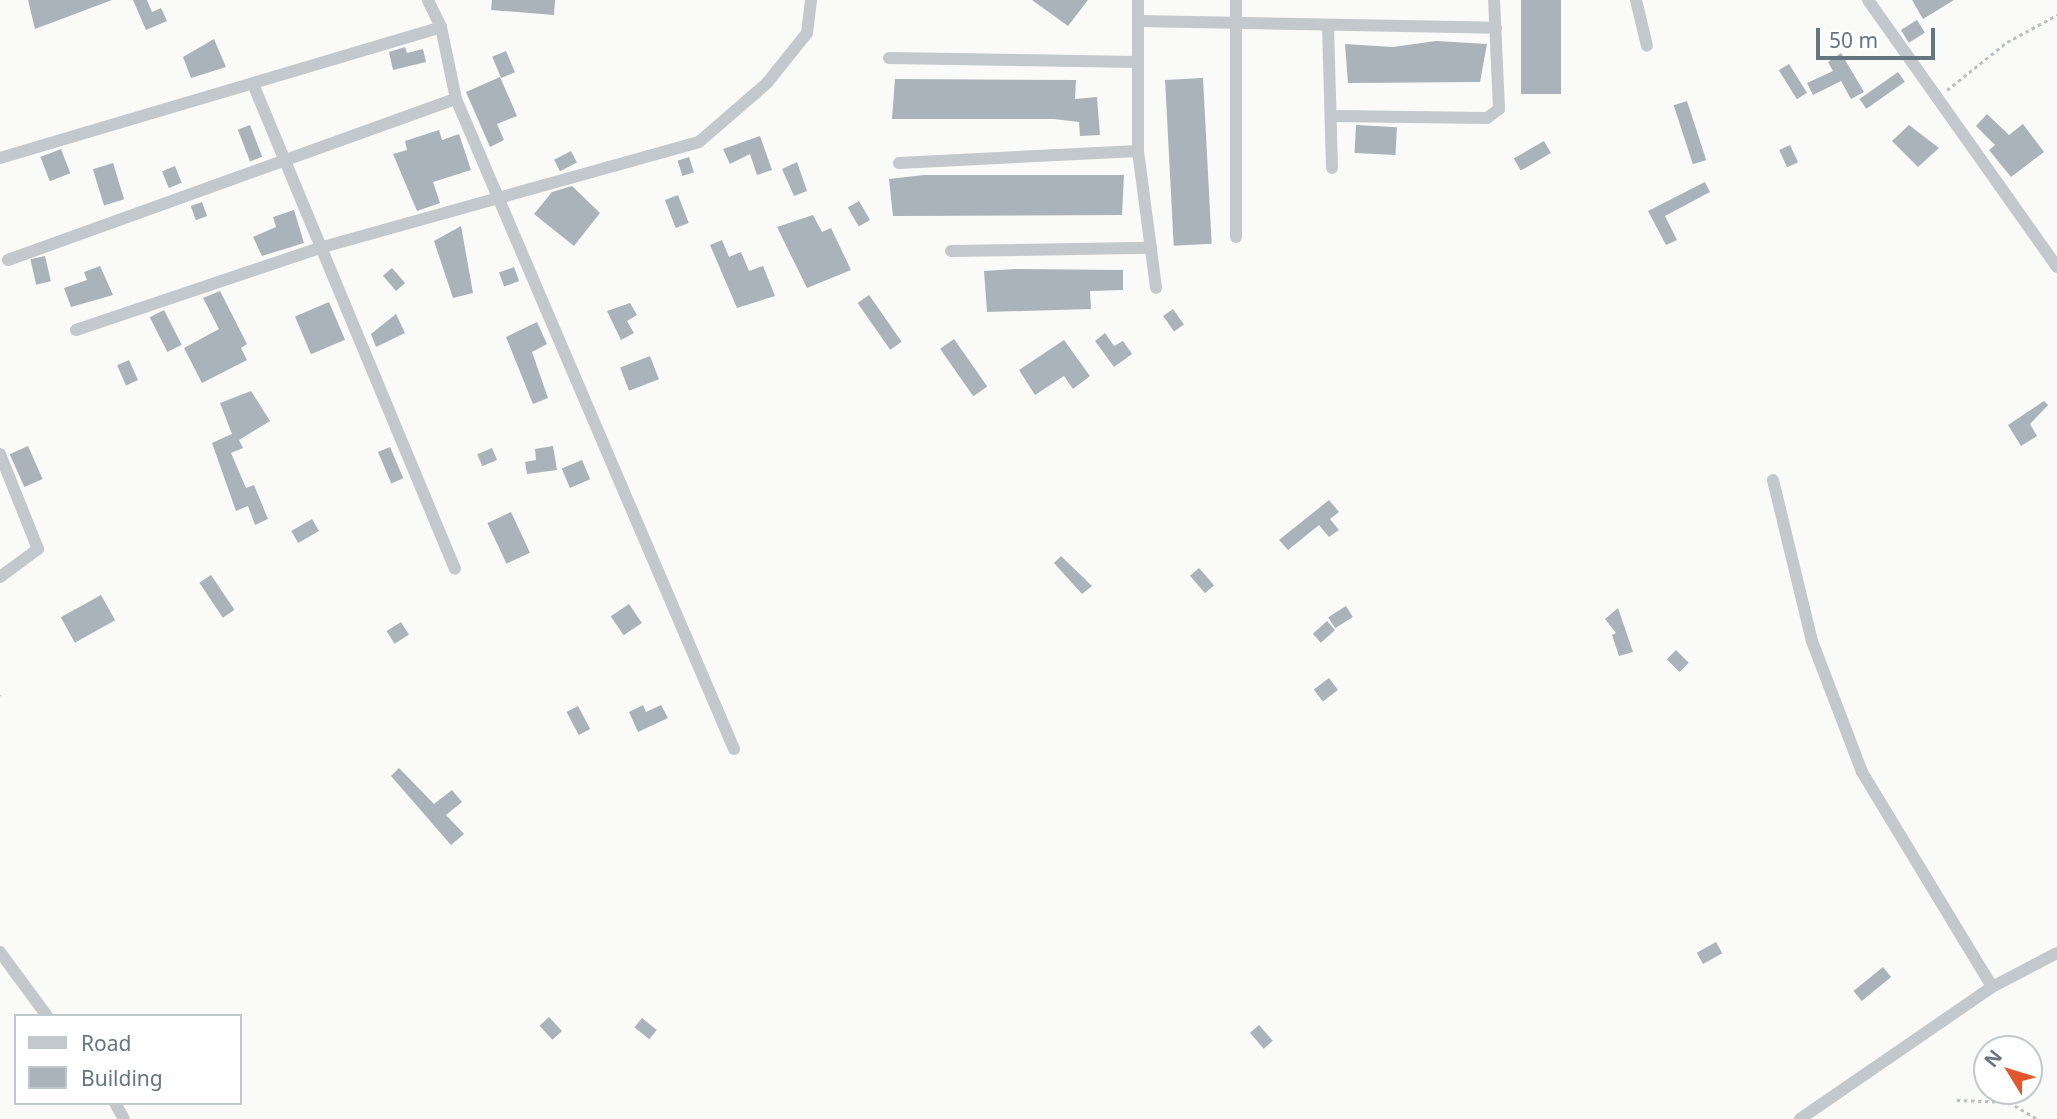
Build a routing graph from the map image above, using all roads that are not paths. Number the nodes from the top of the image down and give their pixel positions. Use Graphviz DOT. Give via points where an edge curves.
graph roads {
  1 [pos="428,0"];
  2 [pos="811,0"];
  3 [pos="1138,0"];
  4 [pos="1236,0"];
  5 [pos="1494,0"];
  6 [pos="1636,0"];
  7 [pos="1868,0"];
  8 [pos="1138,21"];
  9 [pos="1237,24"];
  10 [pos="1328,25"];
  11 [pos="441,27"];
  12 [pos="1496,28"];
  13 [pos="1647,46"];
  14 [pos="889,58"];
  15 [pos="1138,62"];
  16 [pos="253,84"];
  17 [pos="456,99"];
  18 [pos="1331,116"];
  19 [pos="1138,151"];
  20 [pos="0,158"];
  21 [pos="288,163"];
  22 [pos="899,163"];
  23 [pos="1332,168"];
  24 [pos="496,198"];
  25 [pos="1236,237"];
  26 [pos="323,247"];
  27 [pos="1151,248"];
  28 [pos="951,251"];
  29 [pos="8,260"];
  30 [pos="2057,267"];
  31 [pos="1156,288"];
  32 [pos="76,330"];
  33 [pos="0,454"];
  34 [pos="1773,480"];
  35 [pos="455,569"];
  36 [pos="0,577"];
  37 [pos="734,749"];
  38 [pos="0,952"];
  39 [pos="2057,953"];
  40 [pos="1992,987"];
  41 [pos="46,1014"];
  42 [pos="1800,1119"];
  1 -- 11 [label="street"];
  2 -- 24 [label="street" via="807,33 800,43 768,83 699,142"];
  3 -- 8 [label="street"];
  4 -- 9 [label="street"];
  5 -- 12 [label="street"];
  6 -- 13 [label="street"];
  7 -- 30 [label="street"];
  8 -- 9 [label="street"];
  8 -- 15 [label="street"];
  9 -- 10 [label="street"];
  9 -- 25 [label="street"];
  10 -- 12 [label="street"];
  10 -- 18 [label="street"];
  11 -- 16 [label="street"];
  11 -- 17 [label="street"];
  12 -- 18 [label="street" via="1499,109 1486,118"];
  14 -- 15 [label="street"];
  15 -- 19 [label="street"];
  16 -- 20 [label="street"];
  16 -- 21 [label="street"];
  17 -- 21 [label="street"];
  17 -- 24 [label="street"];
  18 -- 23 [label="street"];
  19 -- 22 [label="street"];
  19 -- 27 [label="street"];
  21 -- 26 [label="street"];
  21 -- 29 [label="street"];
  24 -- 26 [label="street"];
  24 -- 37 [label="street"];
  26 -- 32 [label="street"];
  26 -- 35 [label="street"];
  27 -- 28 [label="street"];
  27 -- 31 [label="street"];
  33 -- 36 [label="street" via="38,549"];
  34 -- 40 [label="street" via="1812,641 1862,772"];
  38 -- 41 [label="street"];
  39 -- 40 [label="street"];
  40 -- 42 [label="street"];
}
